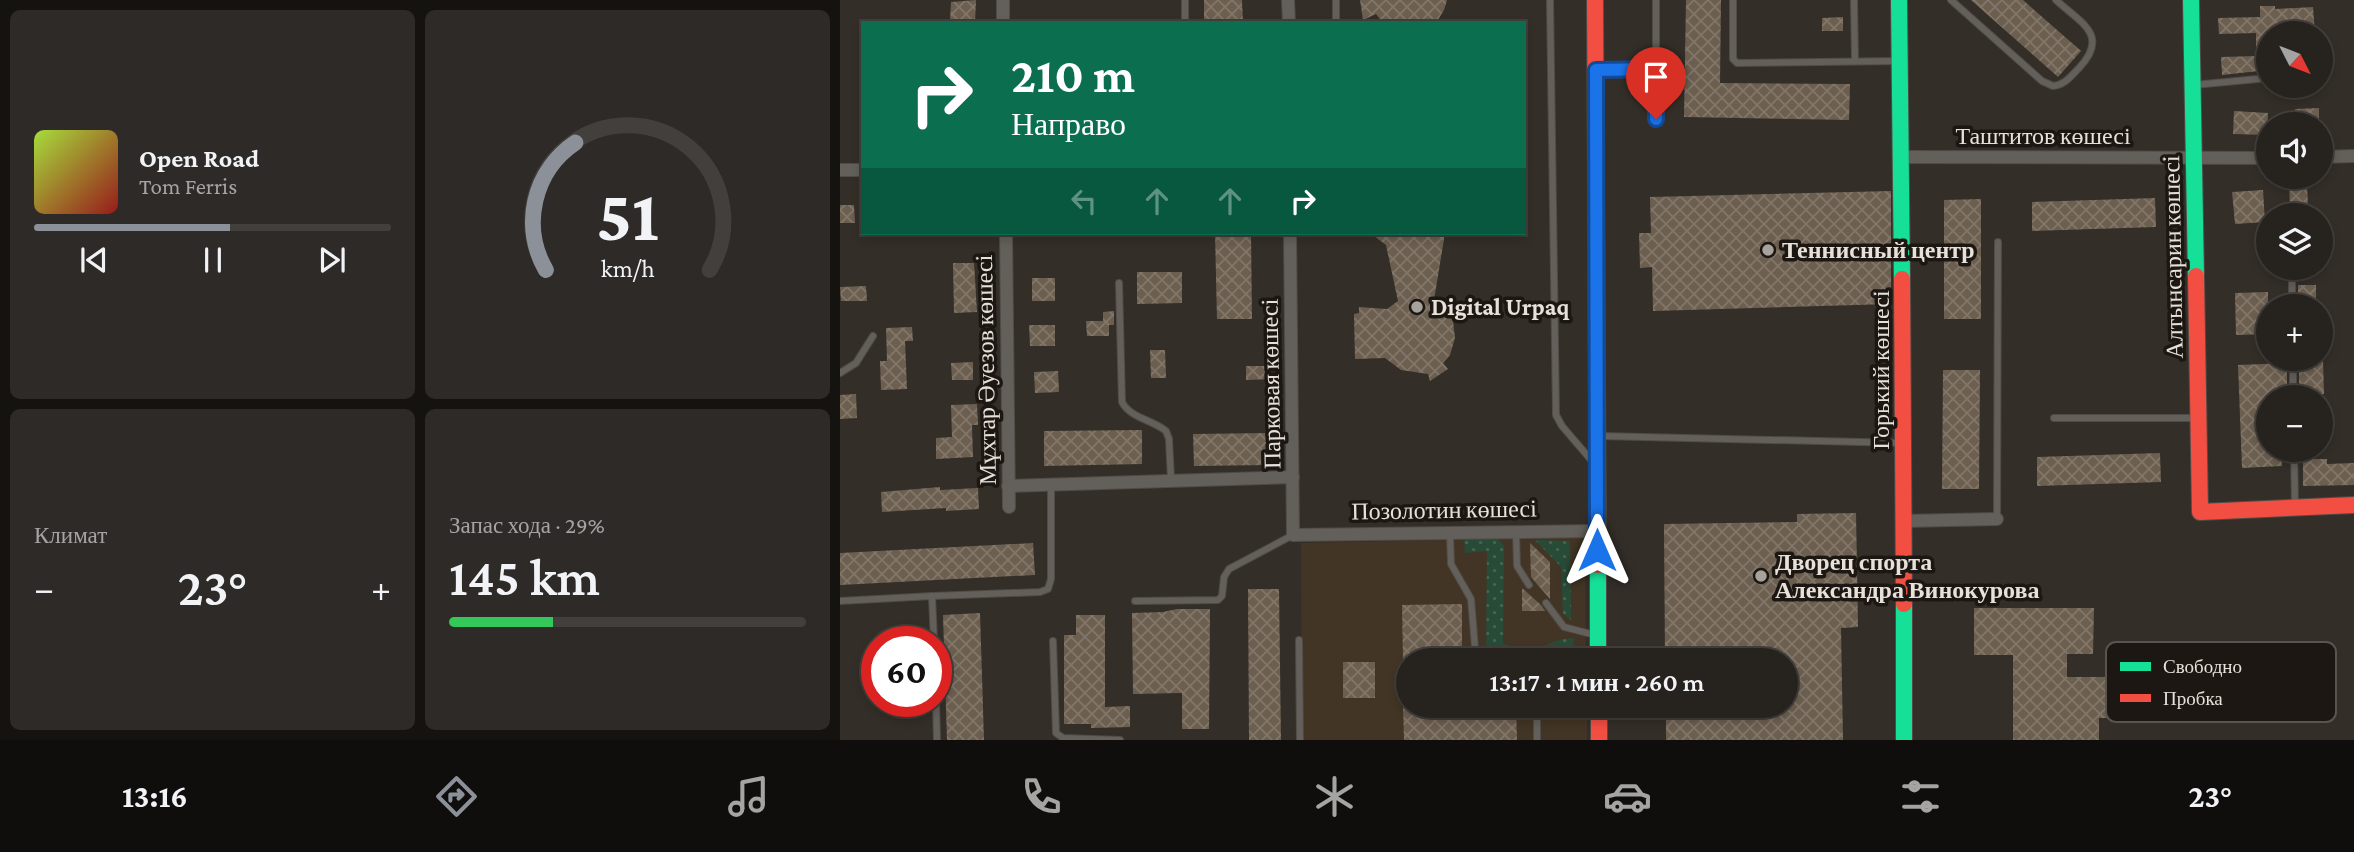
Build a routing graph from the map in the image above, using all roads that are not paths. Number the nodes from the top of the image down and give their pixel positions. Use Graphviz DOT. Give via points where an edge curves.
graph roads {
  1 [pos="1003,0"];
  2 [pos="1185,0"];
  3 [pos="1288,0"];
  4 [pos="1336,0"];
  5 [pos="1550,0"];
  6 [pos="1595,0"];
  7 [pos="1656,0"];
  8 [pos="1733,0"];
  9 [pos="1854,0"];
  10 [pos="1899,0"];
  11 [pos="1951,0"];
  12 [pos="2056,0"];
  13 [pos="2191,0"];
  14 [pos="1003,21"];
  15 [pos="1185,21"];
  16 [pos="1289,21"];
  17 [pos="1336,21"];
  18 [pos="1855,61"];
  19 [pos="1901,61"];
  20 [pos="1655,69"];
  21 [pos="1596,70"];
  22 [pos="2256,79"];
  23 [pos="2192,85"];
  24 [pos="1656,119"];
  25 [pos="2354,156"];
  26 [pos="1902,157"];
  27 [pos="2333,157"];
  28 [pos="2256,158"];
  29 [pos="2193,159"];
  30 [pos="840,170"];
  31 [pos="861,170"];
  32 [pos="1006,235"];
  33 [pos="1290,235"];
  34 [pos="1998,242"];
  35 [pos="1119,283"];
  36 [pos="873,337"];
  37 [pos="840,373"];
  38 [pos="2054,418"];
  39 [pos="2198,418"];
  40 [pos="1598,436"];
  41 [pos="1904,443"];
  42 [pos="2294,462"];
  43 [pos="1597,467"];
  44 [pos="1293,477"];
  45 [pos="1171,480"];
  46 [pos="1008,485"];
  47 [pos="1051,485"];
  48 [pos="2354,505"];
  49 [pos="1009,507"];
  50 [pos="2295,507"];
  51 [pos="1997,519"];
  52 [pos="1903,521"];
  53 [pos="1596,531"];
  54 [pos="1450,532"];
  55 [pos="1516,532"];
  56 [pos="1293,535"];
  57 [pos="1529,585"];
  58 [pos="932,596"];
  59 [pos="840,601"];
  60 [pos="1135,601"];
  61 [pos="1546,603"];
  62 [pos="933,626"];
  63 [pos="1597,635"];
  64 [pos="1299,640"];
  65 [pos="1053,641"];
  66 [pos="1475,648"];
  67 [pos="1598,648"];
  68 [pos="936,717"];
  69 [pos="1537,718"];
  70 [pos="1598,718"];
  71 [pos="937,740"];
  72 [pos="1119,740"];
  73 [pos="1300,740"];
  74 [pos="1537,740"];
  75 [pos="1599,740"];
  76 [pos="1904,740"];
  1 -- 14 [label="street"];
  2 -- 15 [label="lane"];
  3 -- 16 [label="street"];
  4 -- 17 [label="lane"];
  5 -- 43 [label="lane" via="1556,415"];
  6 -- 21 [label="street"];
  7 -- 20 [label="lane"];
  8 -- 18 [label="lane" via="1735,62"];
  9 -- 18 [label="lane"];
  10 -- 19 [label="street, Горький көшесі"];
  11 -- 12 [label="lane" via="2053,86 2065,82 2094,46 2089,30"];
  13 -- 23 [label="street, Алтынсарин көшесі"];
  18 -- 19 [label="lane"];
  19 -- 26 [label="street, Горький көшесі"];
  20 -- 21 [label="lane"];
  20 -- 24 [label="lane"];
  21 -- 40 [label="street"];
  22 -- 23 [label="lane"];
  23 -- 29 [label="street, Алтынсарин көшесі"];
  25 -- 27 [label="street"];
  26 -- 29 [label="street, Таштитов көшесі"];
  26 -- 41 [label="street, Горький көшесі"];
  28 -- 29 [label="street, Таштитов көшесі"];
  29 -- 39 [label="street, Алтынсарин көшесі"];
  30 -- 31 [label="street"];
  32 -- 46 [label="street, Мұхтар Әуезов көшесі"];
  33 -- 44 [label="street, Парковая көшесі"];
  34 -- 51 [label="lane"];
  35 -- 45 [label="lane" via="1122,402 1133,414 1166,431"];
  36 -- 37 [label="lane" via="856,363"];
  38 -- 39 [label="lane"];
  39 -- 50 [label="street, Алтынсарин көшесі" via="2200,512"];
  40 -- 41 [label="lane"];
  40 -- 43 [label="street"];
  41 -- 52 [label="street, Горький көшесі"];
  42 -- 50 [label="lane"];
  43 -- 53 [label="street"];
  44 -- 45 [label="street"];
  44 -- 56 [label="street, Парковая көшесі"];
  45 -- 47 [label="street"];
  46 -- 47 [label="street"];
  46 -- 49 [label="street, Мұхтар Әуезов көшесі"];
  47 -- 58 [label="lane" via="1048,589"];
  48 -- 50 [label="street"];
  51 -- 52 [label="street"];
  52 -- 76 [label="street, Горький көшесі"];
  53 -- 55 [label="street, Позолотин көшесі"];
  53 -- 63 [label="street"];
  54 -- 55 [label="street, Позолотин көшесі"];
  54 -- 56 [label="street, Позолотин көшесі"];
  54 -- 66 [label="lane" via="1451,564 1471,599"];
  55 -- 57 [label="lane" via="1517,566"];
  56 -- 60 [label="lane" via="1229,569 1218,600"];
  58 -- 59 [label="lane"];
  58 -- 62 [label="lane"];
  61 -- 63 [label="lane" via="1564,627"];
  63 -- 67 [label="street"];
  64 -- 73 [label="lane"];
  65 -- 72 [label="lane" via="1056,733 1063,738"];
  68 -- 71 [label="lane"];
  69 -- 74 [label="lane"];
  70 -- 75 [label="street"];
}
